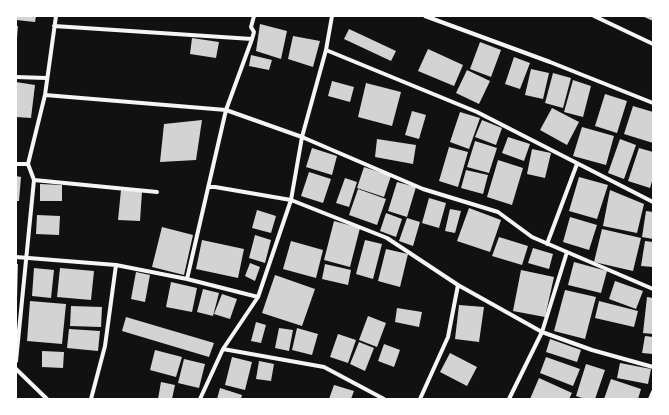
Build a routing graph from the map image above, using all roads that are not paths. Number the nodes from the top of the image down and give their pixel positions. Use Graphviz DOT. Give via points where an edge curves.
graph roads {
  1 [pos="56,16"];
  2 [pos="254,16"];
  3 [pos="332,16"];
  4 [pos="425,16"];
  5 [pos="594,16"];
  6 [pos="54,26"];
  7 [pos="252,39"];
  8 [pos="653,44"];
  9 [pos="326,50"];
  10 [pos="16,77"];
  11 [pos="46,78"];
  12 [pos="45,95"];
  13 [pos="653,103"];
  14 [pos="226,110"];
  15 [pos="302,137"];
  16 [pos="16,164"];
  17 [pos="28,164"];
  18 [pos="577,164"];
  19 [pos="34,180"];
  20 [pos="208,187"];
  21 [pos="157,192"];
  22 [pos="291,200"];
  23 [pos="653,202"];
  24 [pos="547,244"];
  25 [pos="567,252"];
  26 [pos="16,257"];
  27 [pos="28,257"];
  28 [pos="116,265"];
  29 [pos="187,279"];
  30 [pos="458,285"];
  31 [pos="653,289"];
  32 [pos="258,297"];
  33 [pos="542,332"];
  34 [pos="223,349"];
  35 [pos="16,360"];
  36 [pos="653,367"];
  37 [pos="16,369"];
  38 [pos="653,392"];
  39 [pos="48,399"];
  40 [pos="91,399"];
  41 [pos="200,399"];
  42 [pos="384,399"];
  43 [pos="420,399"];
  44 [pos="509,399"];
  45 [pos="650,399"];
  1 -- 6 [label="street"];
  2 -- 7 [label="street" via="251,27 254,32"];
  3 -- 9 [label="street"];
  4 -- 13 [label="street"];
  5 -- 8 [label="street"];
  6 -- 7 [label="street"];
  6 -- 11 [label="street"];
  7 -- 14 [label="street"];
  9 -- 15 [label="street"];
  9 -- 18 [label="street" via="477,112"];
  10 -- 11 [label="street"];
  11 -- 12 [label="street"];
  12 -- 14 [label="street"];
  12 -- 17 [label="street"];
  14 -- 15 [label="street"];
  14 -- 20 [label="street"];
  15 -- 22 [label="street"];
  15 -- 24 [label="street" via="423,189 498,212 532,238"];
  16 -- 17 [label="street"];
  17 -- 19 [label="street"];
  18 -- 23 [label="street"];
  18 -- 24 [label="street"];
  19 -- 21 [label="street"];
  19 -- 27 [label="street"];
  20 -- 22 [label="street"];
  20 -- 29 [label="street"];
  22 -- 30 [label="street" via="387,238"];
  22 -- 32 [label="street"];
  24 -- 25 [label="street"];
  25 -- 31 [label="street"];
  25 -- 33 [label="street"];
  26 -- 27 [label="street"];
  27 -- 28 [label="street"];
  27 -- 35 [label="street"];
  28 -- 29 [label="street"];
  28 -- 40 [label="street" via="105,346"];
  29 -- 32 [label="street"];
  30 -- 33 [label="street"];
  30 -- 43 [label="street" via="448,336"];
  32 -- 34 [label="street"];
  33 -- 36 [label="street" via="592,350"];
  33 -- 44 [label="street"];
  34 -- 41 [label="street"];
  34 -- 42 [label="street" via="324,367"];
  37 -- 39 [label="street"];
  38 -- 45 [label="street"];
}
